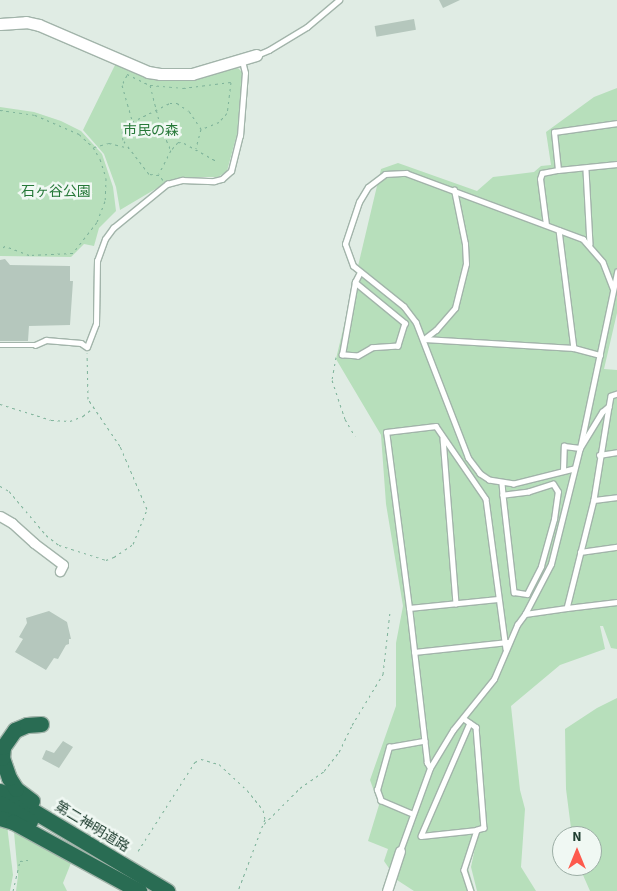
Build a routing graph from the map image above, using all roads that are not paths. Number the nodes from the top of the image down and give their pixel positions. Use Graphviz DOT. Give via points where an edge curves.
graph roads {
  1 [pos="339,0"];
  2 [pos="0,24"];
  3 [pos="256,55"];
  4 [pos="242,61"];
  5 [pos="617,123"];
  6 [pos="617,164"];
  7 [pos="558,170"];
  8 [pos="586,170"];
  9 [pos="454,190"];
  10 [pos="546,225"];
  11 [pos="559,230"];
  12 [pos="590,244"];
  13 [pos="360,272"];
  14 [pos="617,272"];
  15 [pos="355,282"];
  16 [pos="613,288"];
  17 [pos="424,339"];
  18 [pos="0,345"];
  19 [pos="574,348"];
  20 [pos="600,355"];
  21 [pos="617,394"];
  22 [pos="609,407"];
  23 [pos="443,437"];
  24 [pos="580,448"];
  25 [pos="617,452"];
  26 [pos="599,455"];
  27 [pos="574,469"];
  28 [pos="563,470"];
  29 [pos="502,484"];
  30 [pos="503,495"];
  31 [pos="617,497"];
  32 [pos="594,500"];
  33 [pos="0,516"];
  34 [pos="617,547"];
  35 [pos="580,552"];
  36 [pos="60,571"];
  37 [pos="498,599"];
  38 [pos="617,602"];
  39 [pos="456,603"];
  40 [pos="409,608"];
  41 [pos="567,608"];
  42 [pos="525,614"];
  43 [pos="508,642"];
  44 [pos="414,652"];
  45 [pos="28,715"];
  46 [pos="463,718"];
  47 [pos="470,722"];
  48 [pos="41,724"];
  49 [pos="0,728"];
  50 [pos="424,741"];
  51 [pos="430,768"];
  52 [pos="0,791"];
  53 [pos="0,803"];
  54 [pos="412,814"];
  55 [pos="0,818"];
  56 [pos="50,821"];
  57 [pos="477,830"];
  58 [pos="400,851"];
  59 [pos="122,874"];
  60 [pos="139,891"];
  61 [pos="147,891"];
  62 [pos="167,891"];
  63 [pos="387,891"];
  64 [pos="471,891"];
  1 -- 3 [label="lane" via="306,27"];
  2 -- 4 [label="street" via="26,22 39,25 129,69 148,72 192,74"];
  3 -- 4 [label="street"];
  4 -- 18 [label="lane" via="245,73 240,136 231,171 214,181 182,180 167,184 112,228 97,261 96,324 87,347 81,343 46,340 34,345"];
  5 -- 7 [label="lane" via="554,132"];
  6 -- 7 [label="lane"];
  7 -- 10 [label="lane" via="542,173 540,179"];
  8 -- 12 [label="lane"];
  9 -- 10 [label="lane"];
  9 -- 13 [label="lane" via="406,172 385,174 368,186 358,202 345,244 353,266"];
  9 -- 17 [label="lane" via="466,264 455,308"];
  10 -- 11 [label="lane"];
  11 -- 12 [label="lane"];
  11 -- 19 [label="lane"];
  12 -- 16 [label="lane" via="603,262"];
  13 -- 15 [label="lane"];
  13 -- 17 [label="lane" via="404,307"];
  14 -- 16 [label="lane"];
  15 -- 15 [label="lane" via="342,355 358,356 372,348 398,346 405,323"];
  16 -- 20 [label="lane"];
  17 -- 19 [label="lane"];
  17 -- 29 [label="lane" via="468,458 480,474"];
  19 -- 20 [label="lane"];
  20 -- 24 [label="lane"];
  21 -- 22 [label="lane" via="611,396"];
  22 -- 24 [label="lane" via="602,412"];
  22 -- 26 [label="lane"];
  23 -- 37 [label="lane" via="486,498"];
  23 -- 39 [label="lane"];
  23 -- 40 [label="lane" via="436,426 386,432"];
  24 -- 27 [label="lane"];
  24 -- 28 [label="lane" via="564,446"];
  25 -- 26 [label="lane"];
  26 -- 32 [label="lane"];
  27 -- 28 [label="lane"];
  27 -- 42 [label="lane" via="551,564"];
  28 -- 29 [label="lane" via="529,482"];
  29 -- 30 [label="lane"];
  30 -- 30 [label="lane" via="514,592 527,594 541,566 558,492 553,484"];
  31 -- 32 [label="lane"];
  32 -- 35 [label="lane"];
  33 -- 36 [label="street" via="64,564"];
  34 -- 35 [label="lane"];
  35 -- 41 [label="lane"];
  37 -- 39 [label="lane"];
  37 -- 43 [label="lane"];
  38 -- 41 [label="lane"];
  39 -- 40 [label="lane"];
  40 -- 44 [label="lane"];
  41 -- 42 [label="lane"];
  42 -- 43 [label="lane"];
  43 -- 44 [label="lane"];
  43 -- 46 [label="lane" via="494,679"];
  44 -- 50 [label="lane"];
  45 -- 49 [label="highway"];
  46 -- 47 [label="lane"];
  46 -- 51 [label="lane"];
  47 -- 57 [label="lane" via="476,727 484,828"];
  47 -- 57 [label="lane" via="421,836"];
  48 -- 56 [label="highway" via="15,730 3,748 2,758 9,778"];
  50 -- 51 [label="lane"];
  50 -- 54 [label="lane" via="389,747 377,790 381,801"];
  51 -- 54 [label="lane"];
  52 -- 56 [label="highway, 第二神明道路"];
  53 -- 59 [label="highway, 第二神明道路"];
  54 -- 58 [label="lane"];
  55 -- 59 [label="highway"];
  56 -- 59 [label="highway, 第二神明道路"];
  57 -- 64 [label="lane" via="464,870"];
  58 -- 63 [label="street"];
  59 -- 60 [label="highway"];
  59 -- 61 [label="highway, 第二神明道路"];
  59 -- 62 [label="highway, 第二神明道路"];
}
